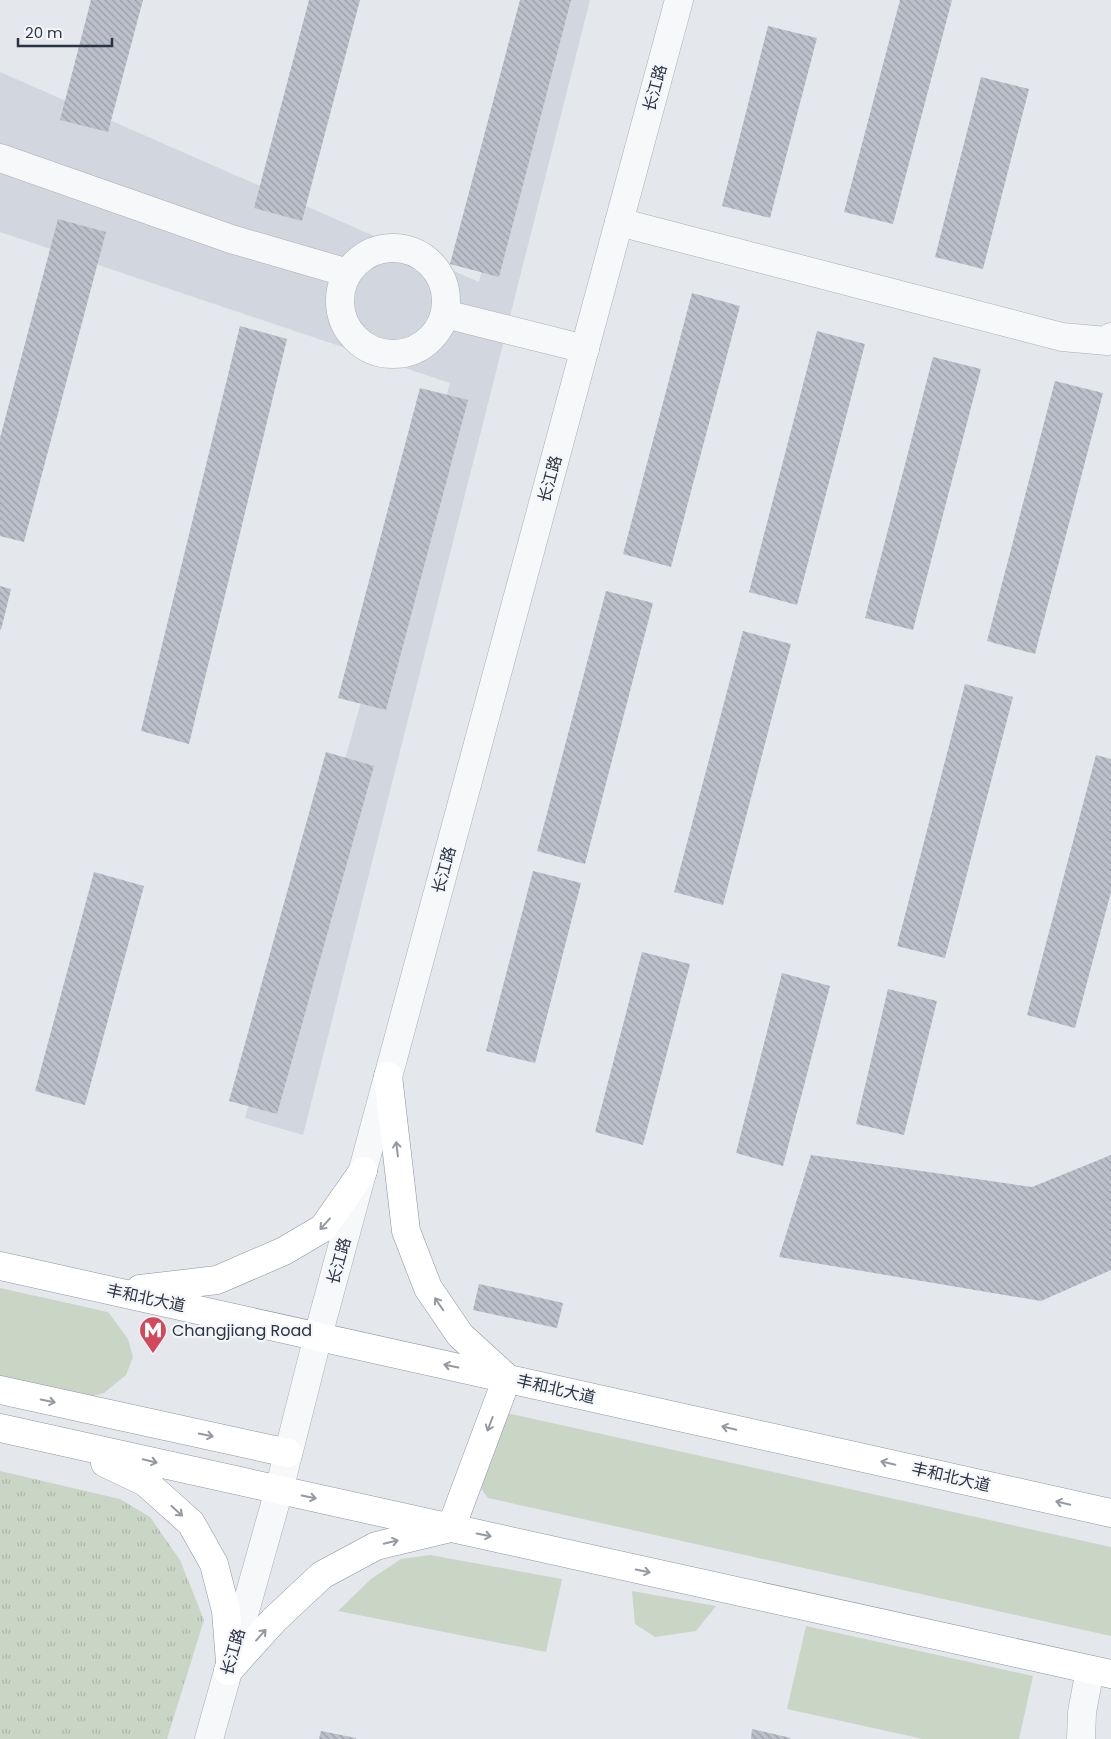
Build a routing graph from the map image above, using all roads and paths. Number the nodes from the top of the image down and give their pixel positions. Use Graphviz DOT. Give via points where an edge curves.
graph roads {
  1 [pos="679,0"];
  2 [pos="0,158"];
  3 [pos="619,222"];
  4 [pos="348,273"];
  5 [pos="445,314"];
  6 [pos="1111,337"];
  7 [pos="585,349"];
  8 [pos="388,1076"];
  9 [pos="363,1171"];
  10 [pos="0,1266"];
  11 [pos="116,1292"];
  12 [pos="318,1336"];
  13 [pos="507,1378"];
  14 [pos="0,1390"];
  15 [pos="0,1428"];
  16 [pos="61,1442"];
  17 [pos="288,1453"];
  18 [pos="279,1490"];
  19 [pos="1111,1513"];
  20 [pos="451,1528"];
  21 [pos="229,1666"];
  22 [pos="1101,1672"];
  23 [pos="209,1739"];
  24 [pos="1082,1739"];
  1 -- 3 [label="street, 长江路"];
  2 -- 4 [label="street" via="231,239"];
  3 -- 6 [label="street" via="1062,337 1106,341"];
  3 -- 7 [label="street, 长江路"];
  4 -- 5 [label="street" via="360,260 390,248 422,256 434,267 442,282"];
  4 -- 5 [label="street" via="342,290 341,308 347,326 357,340 372,350 390,354 408,352 425,344 437,331"];
  5 -- 7 [label="street"];
  7 -- 8 [label="street, 长江路"];
  8 -- 9 [label="street, 长江路"];
  13 -- 8 [label="highway, one-way" via="460,1335 428,1288 406,1231"];
  9 -- 11 [label="highway, one-way" via="323,1228 284,1251 217,1280"];
  9 -- 12 [label="street, 长江路"];
  10 -- 11 [label="highway, 丰和北大道"];
  11 -- 12 [label="highway, 丰和北大道"];
  13 -- 12 [label="highway, 丰和北大道, one-way"];
  12 -- 17 [label="street, 长江路"];
  19 -- 13 [label="highway, 丰和北大道, one-way"];
  13 -- 20 [label="highway, one-way"];
  14 -- 17 [label="highway, one-way"];
  15 -- 16 [label="highway"];
  16 -- 18 [label="highway, one-way"];
  16 -- 21 [label="highway, one-way" via="145,1482 191,1523 214,1564 226,1611"];
  17 -- 18 [label="street, 长江路"];
  18 -- 20 [label="highway, one-way"];
  18 -- 21 [label="street, 长江路"];
  21 -- 20 [label="highway, one-way" via="322,1576 376,1546"];
  20 -- 22 [label="highway, one-way"];
  21 -- 23 [label="street, 长江路"];
  22 -- 24 [label="street" via="1082,1712"];
}
